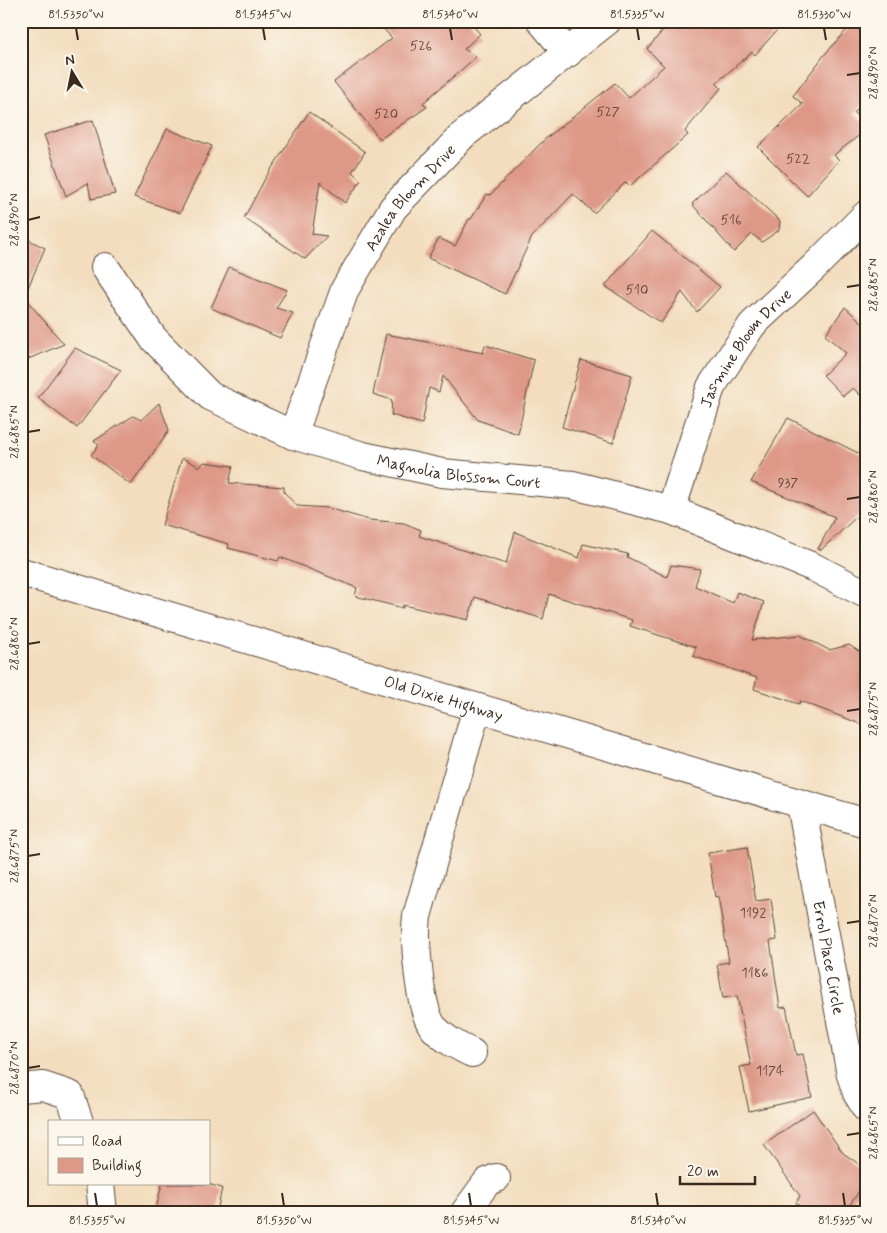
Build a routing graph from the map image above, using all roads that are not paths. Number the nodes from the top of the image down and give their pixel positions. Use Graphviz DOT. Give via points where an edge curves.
graph roads {
  1 [pos="542,21"];
  2 [pos="607,21"];
  3 [pos="568,53"];
  4 [pos="866,215"];
  5 [pos="105,267"];
  6 [pos="293,435"];
  7 [pos="671,510"];
  8 [pos="21,572"];
  9 [pos="866,594"];
  10 [pos="477,708"];
  11 [pos="801,804"];
  12 [pos="866,823"];
  13 [pos="472,1053"];
  14 [pos="21,1088"];
  15 [pos="866,1108"];
  16 [pos="79,1120"];
  17 [pos="496,1178"];
  18 [pos="100,1186"];
  19 [pos="103,1212"];
  20 [pos="465,1212"];
  1 -- 3 [label="street"];
  2 -- 3 [label="street, Azalea Bloom Drive"];
  3 -- 6 [label="street, Azalea Bloom Drive" via="463,135 393,208 345,289"];
  4 -- 7 [label="street, Jasmine Bloom Drive" via="752,325 712,388"];
  5 -- 6 [label="street, Magnolia Blossom Court" via="153,338 210,396"];
  6 -- 7 [label="street, Magnolia Blossom Court" via="363,456 442,473 574,485"];
  7 -- 9 [label="street, Magnolia Blossom Court" via="813,567"];
  8 -- 10 [label="street, Old Dixie Highway"];
  10 -- 11 [label="street, Old Dixie Highway"];
  10 -- 13 [label="street" via="415,931 425,1005 433,1027 448,1041"];
  11 -- 12 [label="street, Old Dixie Highway"];
  11 -- 15 [label="street, Errol Place Circle" via="851,1075 856,1094"];
  14 -- 16 [label="street" via="43,1086 70,1095"];
  17 -- 20 [label="street" via="486,1182"];
  18 -- 19 [label="street"];
}
